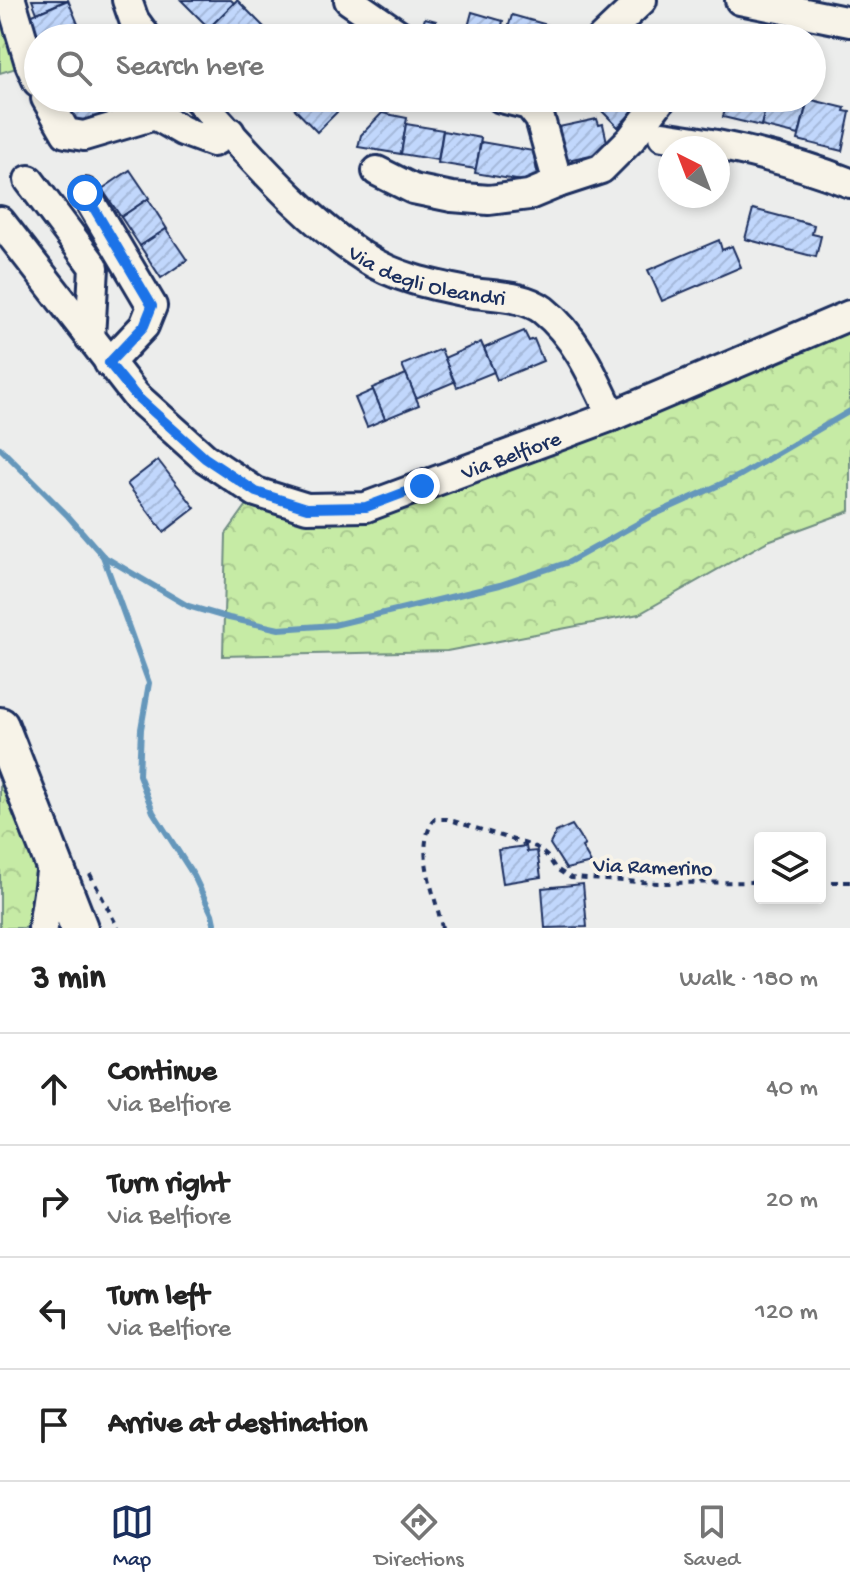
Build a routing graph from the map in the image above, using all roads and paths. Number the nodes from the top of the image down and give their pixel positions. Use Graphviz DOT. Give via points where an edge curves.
graph roads {
  1 [pos="11,0"];
  2 [pos="127,0"];
  3 [pos="349,0"];
  4 [pos="642,0"];
  5 [pos="740,0"];
  6 [pos="850,22"];
  7 [pos="137,24"];
  8 [pos="384,24"];
  9 [pos="617,24"];
  10 [pos="24,44"];
  11 [pos="54,112"];
  12 [pos="211,112"];
  13 [pos="534,112"];
  14 [pos="651,112"];
  15 [pos="230,132"];
  16 [pos="730,147"];
  17 [pos="377,171"];
  18 [pos="29,180"];
  19 [pos="558,183"];
  20 [pos="850,183"];
  21 [pos="85,193"];
  22 [pos="0,221"];
  23 [pos="850,315"];
  24 [pos="90,338"];
  25 [pos="109,363"];
  26 [pos="612,416"];
  27 [pos="0,726"];
  28 [pos="53,858"];
  29 [pos="754,882"];
  30 [pos="826,882"];
  31 [pos="850,882"];
  32 [pos="43,928"];
  33 [pos="79,928"];
  34 [pos="442,928"];
  1 -- 10 [label="street"];
  2 -- 7 [label="street"];
  3 -- 8 [label="street"];
  4 -- 9 [label="street"];
  5 -- 6 [label="street"];
  11 -- 15 [label="street" via="66,133 84,136 155,115 213,142"];
  12 -- 15 [label="street, Via degli Oleandri"];
  13 -- 19 [label="street"];
  14 -- 19 [label="street" via="601,169"];
  15 -- 26 [label="street, Via degli Oleandri" via="304,209 364,258 411,280 540,308 584,357"];
  16 -- 20 [label="street"];
  17 -- 19 [label="street" via="413,189 489,200 529,195"];
  18 -- 24 [label="street" via="94,267"];
  21 -- 25 [label="street" via="152,306 144,326"];
  22 -- 24 [label="street, Via Belfiore"];
  23 -- 26 [label="street, Via Belfiore"];
  24 -- 25 [label="street, Via Belfiore"];
  25 -- 26 [label="street, Via Belfiore" via="136,396 205,458 256,492 307,508 366,507"];
  27 -- 28 [label="main road"];
  28 -- 32 [label="street"];
  28 -- 33 [label="main road"];
  29 -- 34 [label="path, Via Ramerino" via="571,878 536,847 434,819 425,841"];
  30 -- 31 [label="path"];
}
